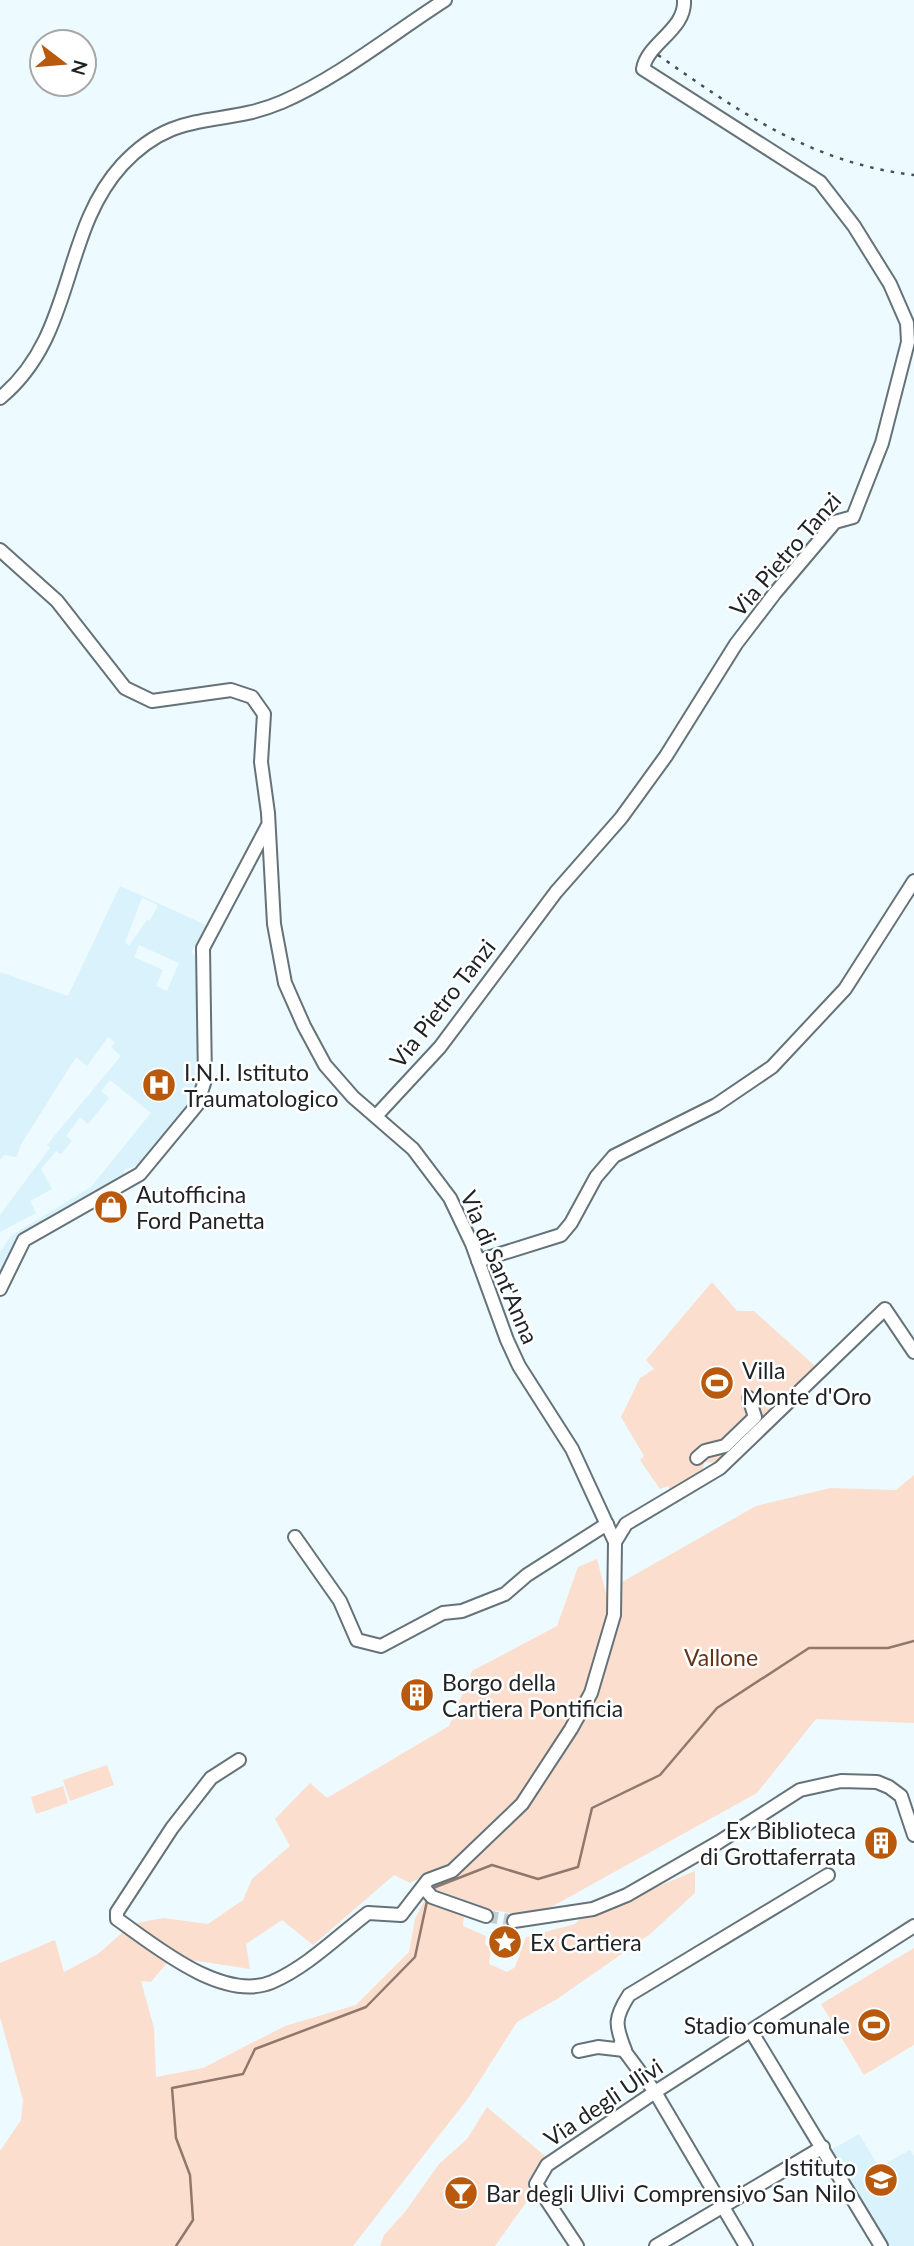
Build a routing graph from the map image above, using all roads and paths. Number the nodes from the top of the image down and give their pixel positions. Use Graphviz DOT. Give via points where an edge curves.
graph roads {
  1 [pos="445,0"];
  2 [pos="684,0"];
  3 [pos="0,398"];
  4 [pos="0,550"];
  5 [pos="268,826"];
  6 [pos="914,881"];
  7 [pos="377,1115"];
  8 [pos="478,1262"];
  9 [pos="0,1289"];
  10 [pos="914,1352"];
  11 [pos="749,1398"];
  12 [pos="697,1458"];
  13 [pos="607,1524"];
  14 [pos="295,1537"];
  15 [pos="615,1542"];
  16 [pos="239,1760"];
  17 [pos="914,1835"];
  18 [pos="828,1875"];
  19 [pos="425,1889"];
  20 [pos="486,1916"];
  21 [pos="514,1921"];
  22 [pos="914,1926"];
  23 [pos="751,2031"];
  24 [pos="622,2048"];
  25 [pos="579,2051"];
  26 [pos="655,2092"];
  27 [pos="823,2147"];
  28 [pos="723,2207"];
  29 [pos="577,2246"];
  30 [pos="656,2246"];
  31 [pos="746,2246"];
  32 [pos="881,2246"];
  1 -- 3 [label="street" via="292,97 248,113 184,123 134,154 102,195 41,351 26,374"];
  2 -- 7 [label="street, Via Pietro Tanzi" via="682,15 646,60 644,71 806,171 854,226 890,284 909,330 887,427 853,517 835,522 775,593 621,818 548,902 440,1047"];
  4 -- 5 [label="street, Via di Sant'Anna" via="57,601 125,688 152,701 231,690 259,704 266,725 261,762"];
  5 -- 7 [label="street, Via di Sant'Anna" via="274,924 285,983 325,1065 353,1097"];
  5 -- 9 [label="street" via="203,948 205,1080 197,1105 140,1174 24,1240"];
  6 -- 8 [label="street" via="845,989 772,1067 716,1105 617,1154 596,1177 561,1235"];
  7 -- 8 [label="street, Via di Sant'Anna" via="438,1180 460,1216"];
  8 -- 13 [label="street, Via di Sant'Anna" via="519,1366 572,1449"];
  10 -- 15 [label="street" via="885,1309 720,1468 626,1524"];
  11 -- 12 [label="street" via="755,1417 725,1446"];
  13 -- 14 [label="street" via="505,1594 462,1611 443,1613 381,1646 357,1640 340,1601"];
  13 -- 15 [label="street, Via di Sant'Anna"];
  15 -- 19 [label="street, Via di Sant'Anna" via="614,1615 584,1705 522,1804 452,1871 428,1880"];
  16 -- 19 [label="street, Via di Sant'Anna" via="211,1778 172,1828 117,1912 117,1919 189,1969 251,1986 291,1972 368,1913 401,1915"];
  17 -- 21 [label="street" via="901,1796 889,1787 841,1781 800,1790 627,1895 593,1909"];
  18 -- 24 [label="street" via="629,1995 616,2028"];
  19 -- 20 [label="street" via="432,1897"];
  22 -- 23 [label="street, Via degli Ulivi"];
  23 -- 26 [label="street, Via degli Ulivi"];
  23 -- 27 [label="street"];
  24 -- 25 [label="street"];
  24 -- 26 [label="street"];
  26 -- 28 [label="street"];
  26 -- 29 [label="street, Via degli Ulivi" via="547,2165 536,2184"];
  27 -- 28 [label="street"];
  27 -- 32 [label="street"];
  28 -- 30 [label="street"];
  28 -- 31 [label="street"];
}
